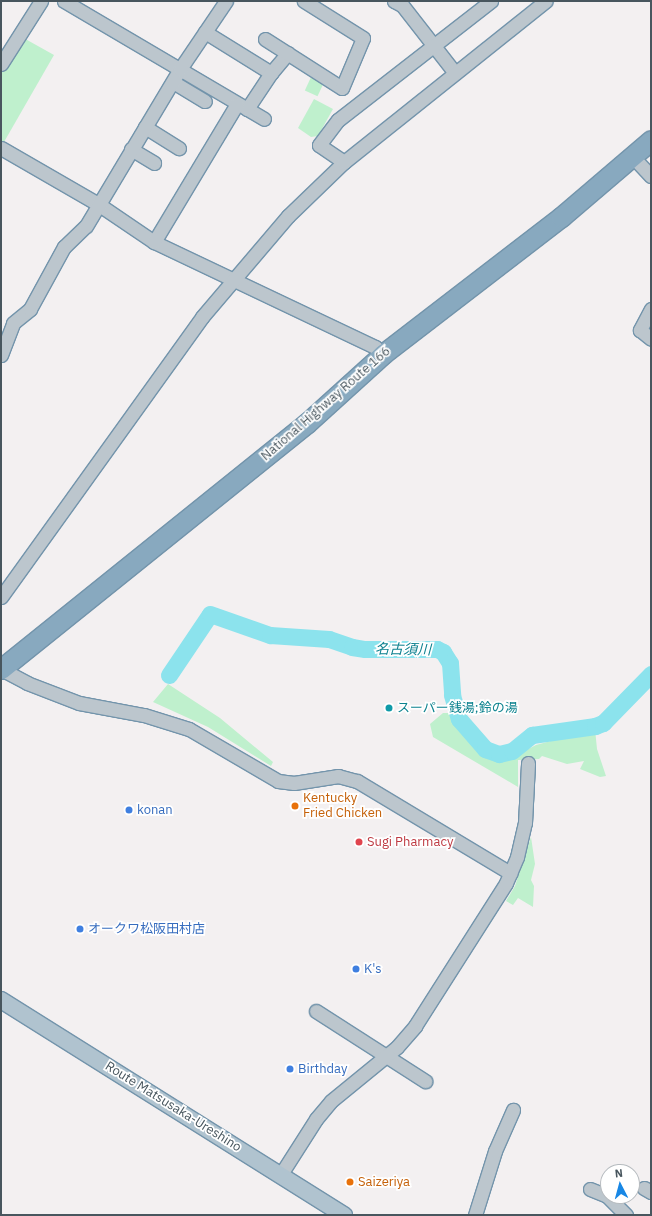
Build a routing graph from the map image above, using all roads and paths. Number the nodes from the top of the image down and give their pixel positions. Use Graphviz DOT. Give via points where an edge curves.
graph roads {
  1 [pos="41,1"];
  2 [pos="64,1"];
  3 [pos="226,1"];
  4 [pos="304,1"];
  5 [pos="491,1"];
  6 [pos="546,1"];
  7 [pos="401,2"];
  8 [pos="206,32"];
  9 [pos="265,39"];
  10 [pos="434,45"];
  11 [pos="288,54"];
  12 [pos="1,64"];
  13 [pos="180,70"];
  14 [pos="271,73"];
  15 [pos="455,73"];
  16 [pos="173,82"];
  17 [pos="205,101"];
  18 [pos="242,106"];
  19 [pos="264,119"];
  20 [pos="145,127"];
  21 [pos="651,140"];
  22 [pos="1,148"];
  23 [pos="179,148"];
  24 [pos="131,149"];
  25 [pos="633,156"];
  26 [pos="344,162"];
  27 [pos="154,163"];
  28 [pos="651,176"];
  29 [pos="98,204"];
  30 [pos="154,242"];
  31 [pos="233,280"];
  32 [pos="651,309"];
  33 [pos="651,339"];
  34 [pos="383,354"];
  35 [pos="1,355"];
  36 [pos="1,597"];
  37 [pos="1,669"];
  38 [pos="528,763"];
  39 [pos="510,873"];
  40 [pos="1,1000"];
  41 [pos="316,1011"];
  42 [pos="387,1056"];
  43 [pos="425,1081"];
  44 [pos="513,1110"];
  45 [pos="282,1174"];
  46 [pos="590,1189"];
  47 [pos="344,1215"];
  48 [pos="475,1215"];
  49 [pos="626,1215"];
  1 -- 12 [label="street"];
  2 -- 13 [label="street"];
  3 -- 8 [label="street"];
  4 -- 11 [label="street" via="363,38 342,88"];
  5 -- 10 [label="street"];
  6 -- 15 [label="street"];
  7 -- 10 [label="street"];
  8 -- 13 [label="street"];
  8 -- 14 [label="street"];
  9 -- 11 [label="street"];
  10 -- 15 [label="street"];
  10 -- 26 [label="street" via="338,120 319,145"];
  11 -- 14 [label="street"];
  13 -- 16 [label="street"];
  13 -- 18 [label="street"];
  14 -- 18 [label="street"];
  15 -- 26 [label="street"];
  16 -- 17 [label="street"];
  16 -- 20 [label="street"];
  18 -- 19 [label="street"];
  18 -- 30 [label="street"];
  20 -- 23 [label="street"];
  20 -- 24 [label="street"];
  21 -- 25 [label="highway, National Highway Route 166"];
  22 -- 29 [label="street"];
  24 -- 27 [label="street"];
  24 -- 29 [label="street"];
  25 -- 28 [label="street"];
  25 -- 34 [label="highway, National Highway Route 166" via="555,221"];
  26 -- 31 [label="street" via="288,216"];
  29 -- 30 [label="street"];
  29 -- 35 [label="street" via="86,226 64,247 30,309 13,323"];
  30 -- 31 [label="street"];
  31 -- 34 [label="street" via="375,347"];
  31 -- 36 [label="street" via="180,348"];
  32 -- 33 [label="street" via="640,330"];
  34 -- 37 [label="highway, National Highway Route 166" via="307,423"];
  37 -- 39 [label="street" via="27,683 80,703 144,715 189,729 278,781 294,783 338,776 357,781"];
  38 -- 39 [label="street" via="525,823"];
  39 -- 42 [label="street" via="415,1026"];
  40 -- 45 [label="main road, Route Matsusaka-Ureshino"];
  41 -- 42 [label="street"];
  42 -- 43 [label="street"];
  42 -- 45 [label="street" via="331,1101 316,1119"];
  44 -- 48 [label="street" via="495,1151"];
  45 -- 47 [label="main road, Route Matsusaka-Ureshino"];
  46 -- 49 [label="street" via="607,1196"];
}
